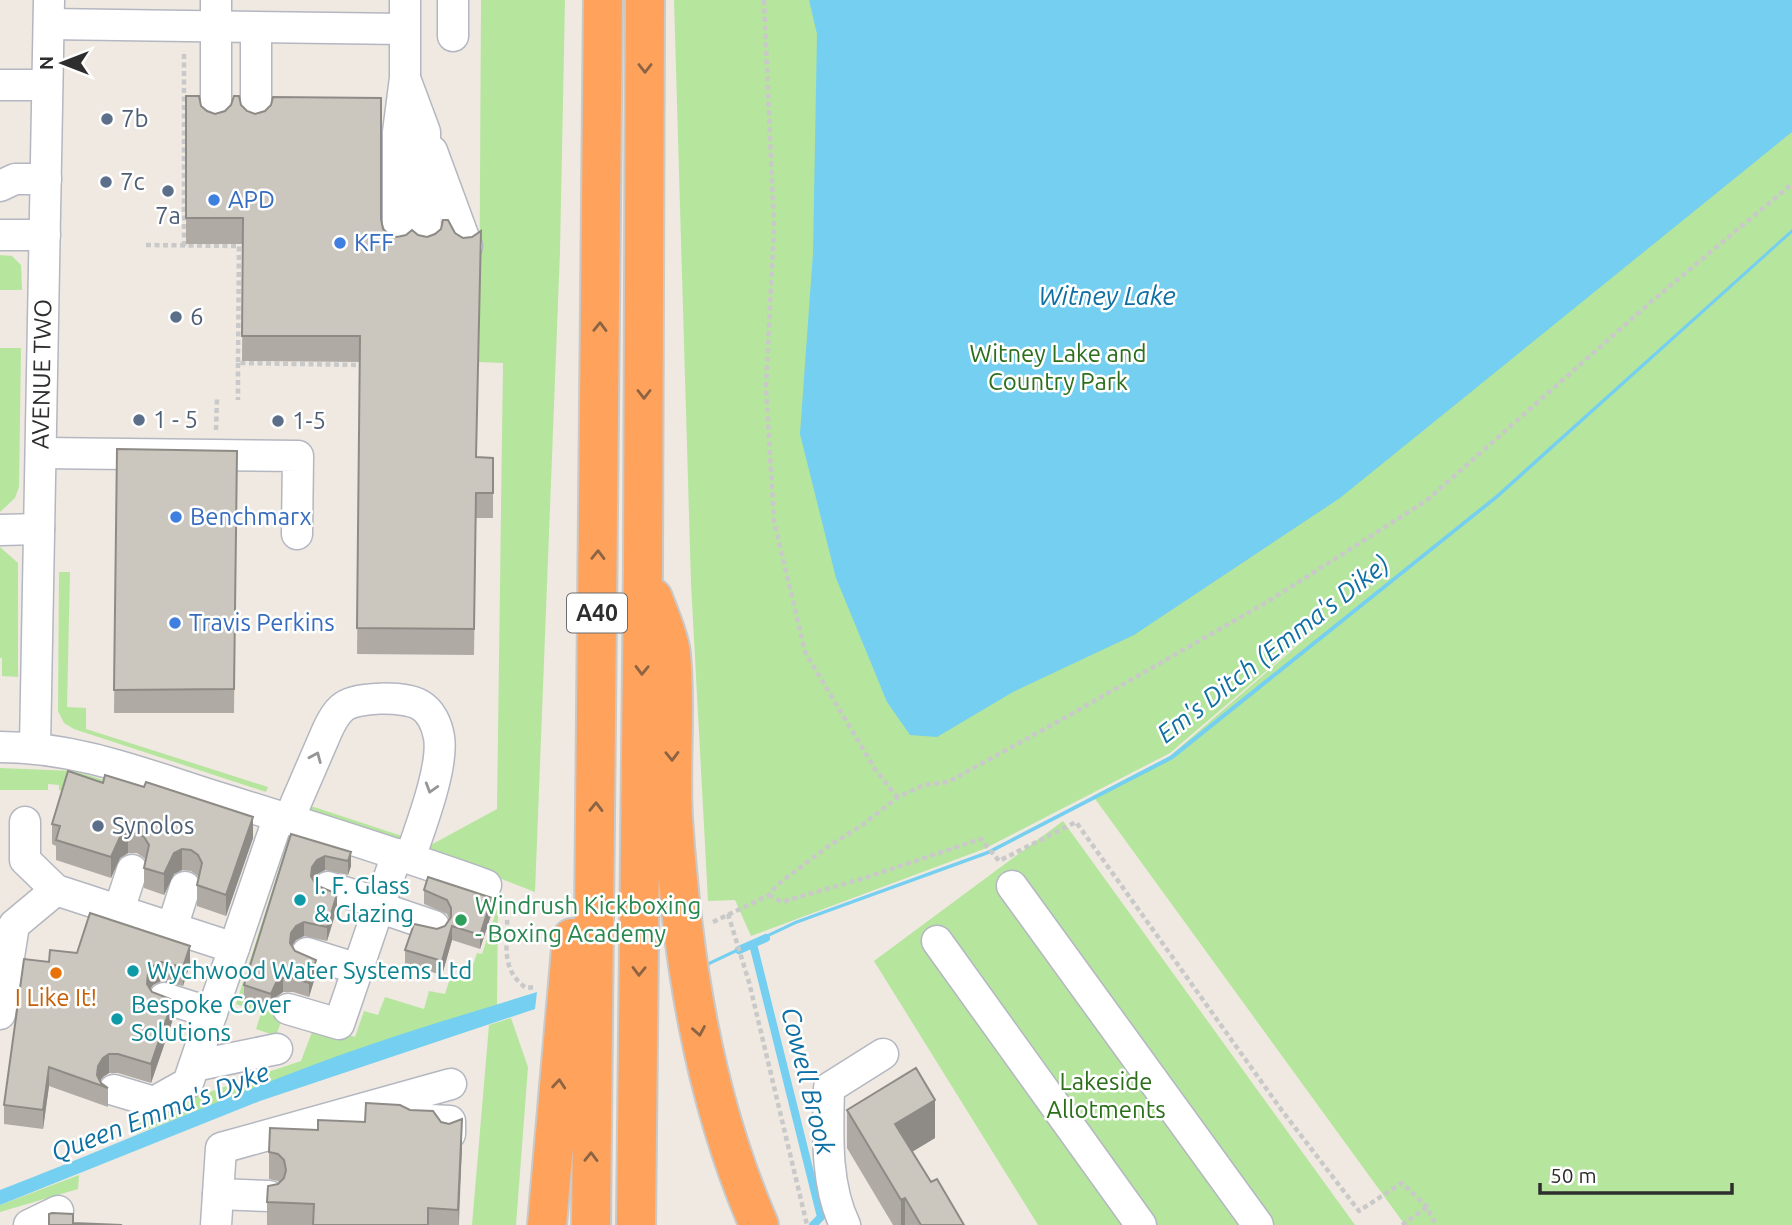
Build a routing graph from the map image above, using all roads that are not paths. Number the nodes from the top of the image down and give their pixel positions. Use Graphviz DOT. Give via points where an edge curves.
graph roads {
  1 [pos="453,0"];
  2 [pos="603,0"];
  3 [pos="645,0"];
  4 [pos="49,12"];
  5 [pos="216,14"];
  6 [pos="405,15"];
  7 [pos="256,28"];
  8 [pos="453,36"];
  9 [pos="405,78"];
  10 [pos="0,85"];
  11 [pos="47,85"];
  12 [pos="216,122"];
  13 [pos="256,122"];
  14 [pos="425,132"];
  15 [pos="46,179"];
  16 [pos="0,186"];
  17 [pos="0,235"];
  18 [pos="45,235"];
  19 [pos="467,246"];
  20 [pos="42,453"];
  21 [pos="0,530"];
  22 [pos="39,530"];
  23 [pos="298,534"];
  24 [pos="643,570"];
  25 [pos="0,747"];
  26 [pos="35,747"];
  27 [pos="284,818"];
  28 [pos="26,822"];
  29 [pos="403,855"];
  30 [pos="595,863"];
  31 [pos="132,870"];
  32 [pos="1006,873"];
  33 [pos="185,887"];
  34 [pos="56,890"];
  35 [pos="327,892"];
  36 [pos="491,893"];
  37 [pos="119,910"];
  38 [pos="377,912"];
  39 [pos="172,928"];
  40 [pos="432,933"];
  41 [pos="6,941"];
  42 [pos="937,942"];
  43 [pos="234,948"];
  44 [pos="309,948"];
  45 [pos="359,963"];
  46 [pos="162,1004"];
  47 [pos="288,1009"];
  48 [pos="0,1014"];
  49 [pos="210,1020"];
  50 [pos="277,1049"];
  51 [pos="883,1054"];
  52 [pos="191,1075"];
  53 [pos="451,1084"];
  54 [pos="114,1090"];
  55 [pos="412,1095"];
  56 [pos="450,1134"];
  57 [pos="218,1194"];
  58 [pos="269,1196"];
  59 [pos="58,1212"];
  60 [pos="29,1225"];
  61 [pos="216,1225"];
  62 [pos="547,1225"];
  63 [pos="591,1225"];
  64 [pos="636,1225"];
  65 [pos="759,1225"];
  66 [pos="845,1225"];
  67 [pos="1141,1225"];
  68 [pos="1258,1225"];
  1 -- 8 [label="street"];
  30 -- 2 [label="highway, A40, one-way"];
  3 -- 24 [label="highway, A40, one-way"];
  4 -- 5 [label="street"];
  4 -- 11 [label="street, AVENUE TWO"];
  5 -- 7 [label="street"];
  5 -- 12 [label="street"];
  6 -- 7 [label="street"];
  6 -- 9 [label="street"];
  7 -- 13 [label="street"];
  9 -- 14 [label="street"];
  9 -- 14 [label="street" via="398,132 412,245"];
  10 -- 11 [label="street"];
  11 -- 15 [label="street, AVENUE TWO"];
  14 -- 19 [label="street"];
  15 -- 16 [label="street" via="15,179"];
  15 -- 18 [label="street, AVENUE TWO"];
  17 -- 18 [label="street"];
  18 -- 20 [label="street, AVENUE TWO"];
  20 -- 22 [label="street, AVENUE TWO"];
  20 -- 23 [label="street" via="298,456"];
  21 -- 22 [label="street"];
  22 -- 26 [label="street, AVENUE TWO"];
  24 -- 64 [label="highway, A40, one-way"];
  24 -- 65 [label="highway, one-way" via="671,651 673,816 687,962 707,1074"];
  25 -- 26 [label="street"];
  26 -- 27 [label="street" via="95,758"];
  27 -- 29 [label="street"];
  27 -- 29 [label="street, one-way" via="343,706 372,699 407,699 422,705 432,717 440,759"];
  27 -- 43 [label="street"];
  28 -- 34 [label="street" via="25,860"];
  29 -- 36 [label="street"];
  29 -- 38 [label="street"];
  62 -- 30 [label="highway, one-way" via="571,941"];
  63 -- 30 [label="highway, A40, one-way"];
  31 -- 37 [label="street"];
  32 -- 68 [label="street"];
  33 -- 39 [label="street"];
  34 -- 37 [label="street"];
  34 -- 41 [label="street" via="14,925"];
  35 -- 38 [label="street"];
  37 -- 39 [label="street"];
  38 -- 40 [label="street"];
  38 -- 45 [label="street"];
  39 -- 43 [label="street"];
  41 -- 48 [label="street"];
  42 -- 67 [label="street"];
  43 -- 49 [label="street"];
  44 -- 45 [label="street"];
  45 -- 47 [label="street" via="339,1024"];
  46 -- 49 [label="street"];
  49 -- 52 [label="street"];
  50 -- 52 [label="street"];
  51 -- 66 [label="street" via="829,1088 828,1153"];
  52 -- 54 [label="street" via="154,1102"];
  53 -- 55 [label="street"];
  55 -- 56 [label="street" via="411,1119 450,1121"];
  55 -- 57 [label="street" via="220,1148"];
  57 -- 58 [label="street"];
  57 -- 61 [label="street"];
  59 -- 60 [label="street"];
}
